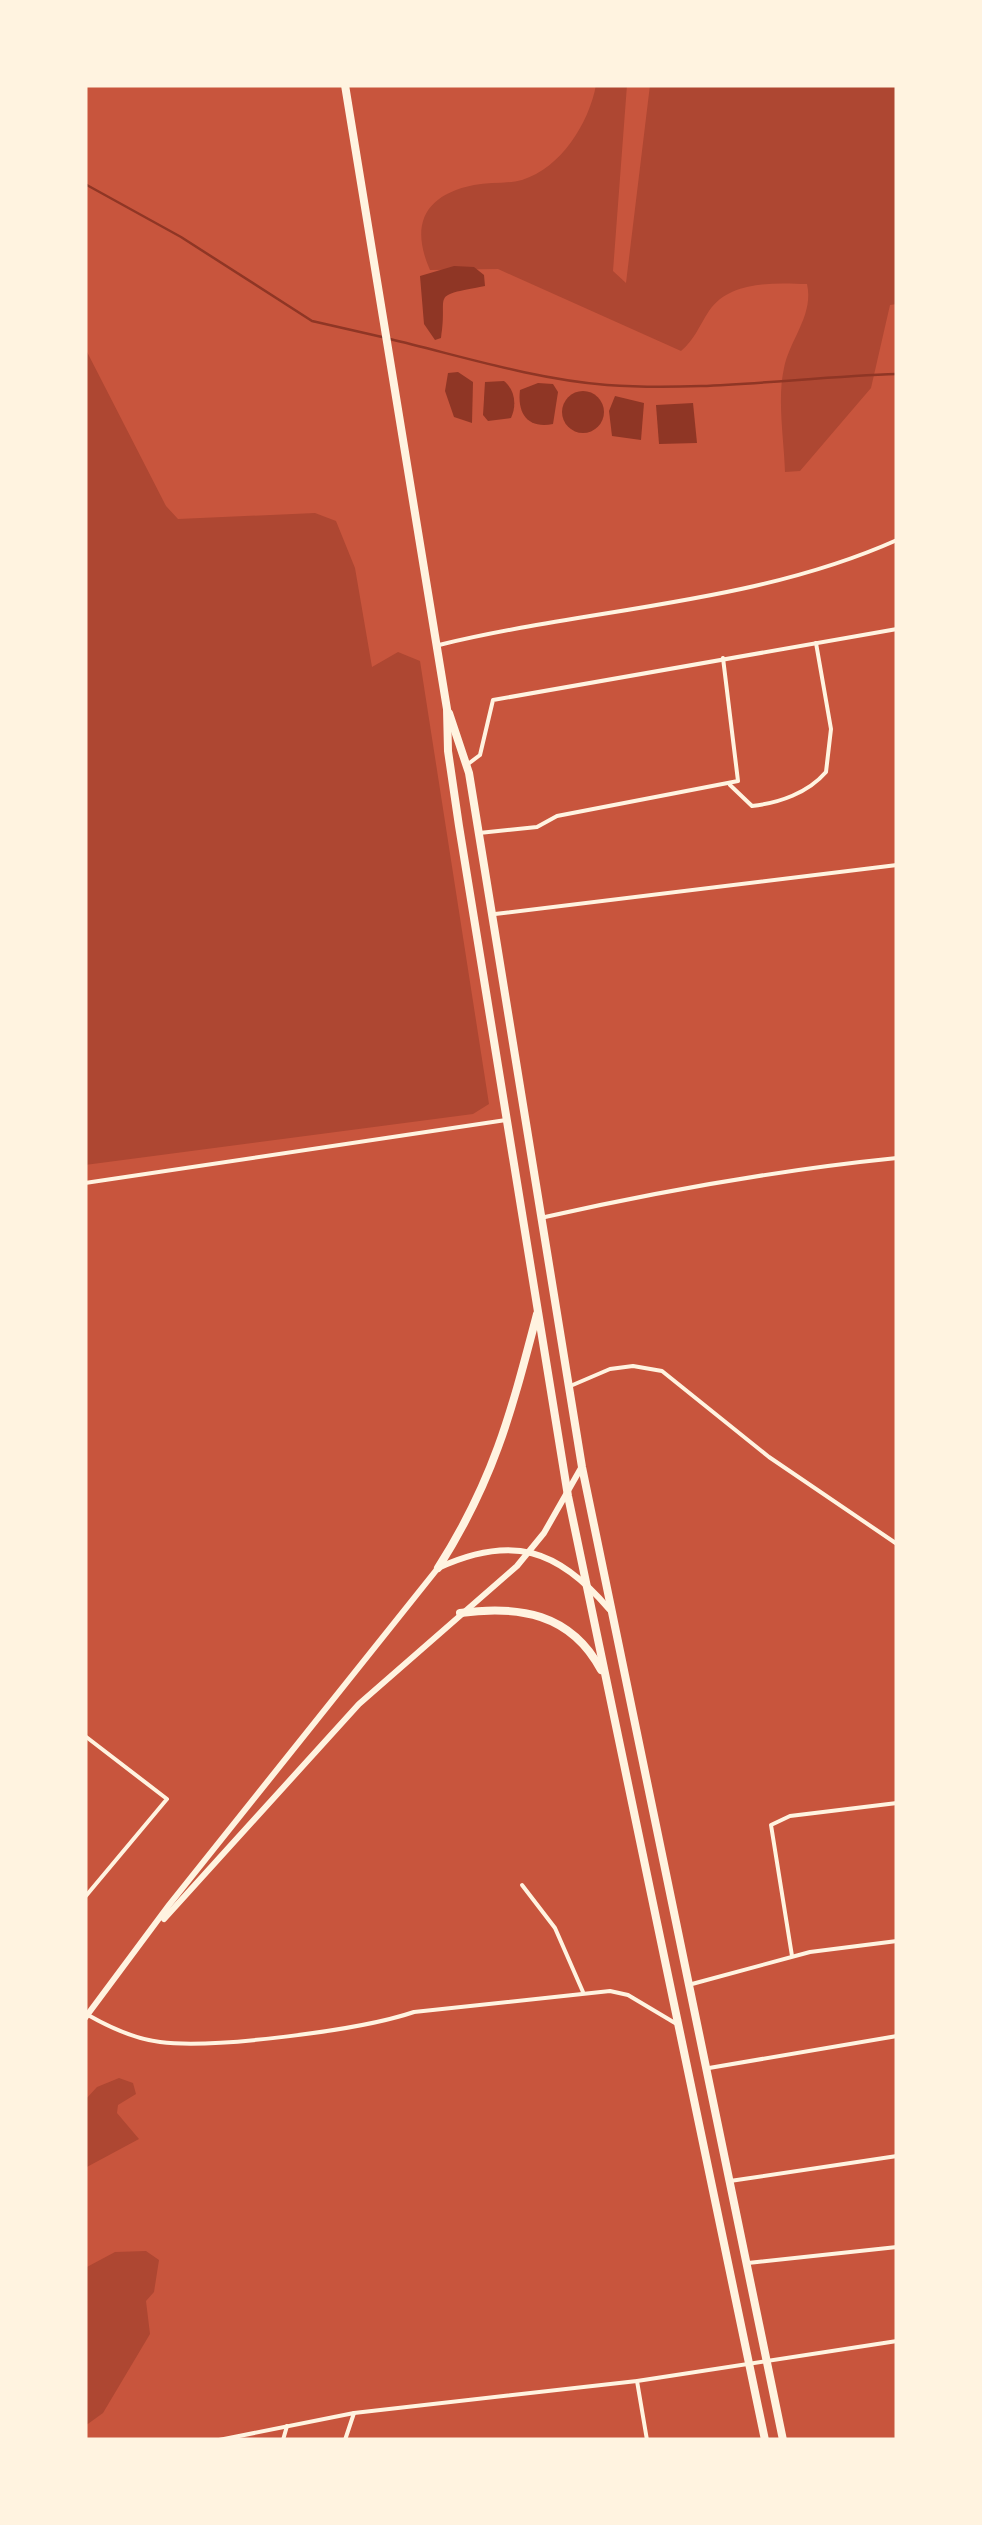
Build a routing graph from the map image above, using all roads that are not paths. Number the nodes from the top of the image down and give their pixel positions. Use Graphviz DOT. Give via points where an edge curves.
graph roads {
  1 [pos="345,85"];
  2 [pos="897,540"];
  3 [pos="897,629"];
  4 [pos="816,643"];
  5 [pos="437,646"];
  6 [pos="724,658"];
  7 [pos="447,709"];
  8 [pos="468,764"];
  9 [pos="730,785"];
  10 [pos="479,834"];
  11 [pos="897,865"];
  12 [pos="491,914"];
  13 [pos="506,1120"];
  14 [pos="897,1158"];
  15 [pos="85,1182"];
  16 [pos="540,1218"];
  17 [pos="538,1309"];
  18 [pos="568,1387"];
  19 [pos="582,1467"];
  20 [pos="568,1496"];
  21 [pos="897,1544"];
  22 [pos="529,1553"];
  23 [pos="438,1568"];
  24 [pos="585,1580"];
  25 [pos="609,1609"];
  26 [pos="460,1614"];
  27 [pos="605,1679"];
  28 [pos="85,1736"];
  29 [pos="897,1802"];
  30 [pos="522,1886"];
  31 [pos="85,1897"];
  32 [pos="160,1923"];
  33 [pos="897,1941"];
  34 [pos="792,1956"];
  35 [pos="687,1985"];
  36 [pos="583,1992"];
  37 [pos="86,2016"];
  38 [pos="675,2023"];
  39 [pos="897,2036"];
  40 [pos="705,2069"];
  41 [pos="897,2156"];
  42 [pos="730,2182"];
  43 [pos="897,2247"];
  44 [pos="746,2264"];
  45 [pos="897,2341"];
  46 [pos="766,2362"];
  47 [pos="747,2365"];
  48 [pos="637,2381"];
  49 [pos="354,2413"];
  50 [pos="287,2426"];
  51 [pos="219,2440"];
  52 [pos="283,2440"];
  53 [pos="346,2440"];
  54 [pos="647,2440"];
  55 [pos="765,2440"];
  56 [pos="783,2440"];
  1 -- 5 [label="highway"];
  2 -- 5 [label="street" via="832,565 728,589"];
  3 -- 4 [label="street"];
  4 -- 6 [label="street"];
  4 -- 9 [label="street" via="831,729 826,772 772,804 752,806"];
  5 -- 7 [label="highway"];
  6 -- 8 [label="street" via="494,700 480,755"];
  6 -- 9 [label="street" via="740,773"];
  7 -- 8 [label="highway"];
  7 -- 13 [label="highway" via="448,752"];
  8 -- 10 [label="highway"];
  9 -- 10 [label="street"];
  10 -- 12 [label="highway"];
  11 -- 12 [label="street"];
  12 -- 16 [label="highway"];
  13 -- 15 [label="street"];
  13 -- 17 [label="highway"];
  14 -- 16 [label="street" via="689,1187"];
  16 -- 18 [label="highway"];
  17 -- 20 [label="highway"];
  17 -- 23 [label="highway" via="487,1484"];
  18 -- 19 [label="highway"];
  18 -- 21 [label="street" via="610,1369 662,1372 769,1457"];
  19 -- 20 [label="main road"];
  19 -- 25 [label="highway"];
  20 -- 22 [label="main road"];
  20 -- 24 [label="highway"];
  22 -- 23 [label="main road" via="481,1553"];
  22 -- 24 [label="main road"];
  22 -- 26 [label="main road"];
  23 -- 32 [label="main road"];
  24 -- 25 [label="main road"];
  24 -- 27 [label="highway"];
  25 -- 35 [label="highway"];
  26 -- 27 [label="highway" via="507,1609 546,1617 590,1650"];
  26 -- 32 [label="main road" via="359,1704"];
  27 -- 38 [label="highway"];
  28 -- 31 [label="street" via="167,1800"];
  29 -- 34 [label="street" via="790,1816 771,1825"];
  30 -- 36 [label="street" via="554,1928"];
  32 -- 37 [label="main road"];
  33 -- 34 [label="street"];
  34 -- 35 [label="street"];
  35 -- 40 [label="highway"];
  36 -- 37 [label="street" via="246,2040 160,2042"];
  36 -- 38 [label="street" via="628,1996"];
  38 -- 47 [label="highway"];
  39 -- 40 [label="street"];
  40 -- 42 [label="highway"];
  41 -- 42 [label="street"];
  42 -- 44 [label="highway"];
  43 -- 44 [label="street"];
  44 -- 46 [label="highway"];
  45 -- 46 [label="street"];
  46 -- 47 [label="street"];
  46 -- 56 [label="highway"];
  47 -- 48 [label="street"];
  47 -- 55 [label="highway"];
  48 -- 49 [label="street"];
  48 -- 54 [label="street"];
  49 -- 50 [label="street"];
  49 -- 53 [label="street"];
  50 -- 51 [label="street"];
  50 -- 52 [label="street"];
}
